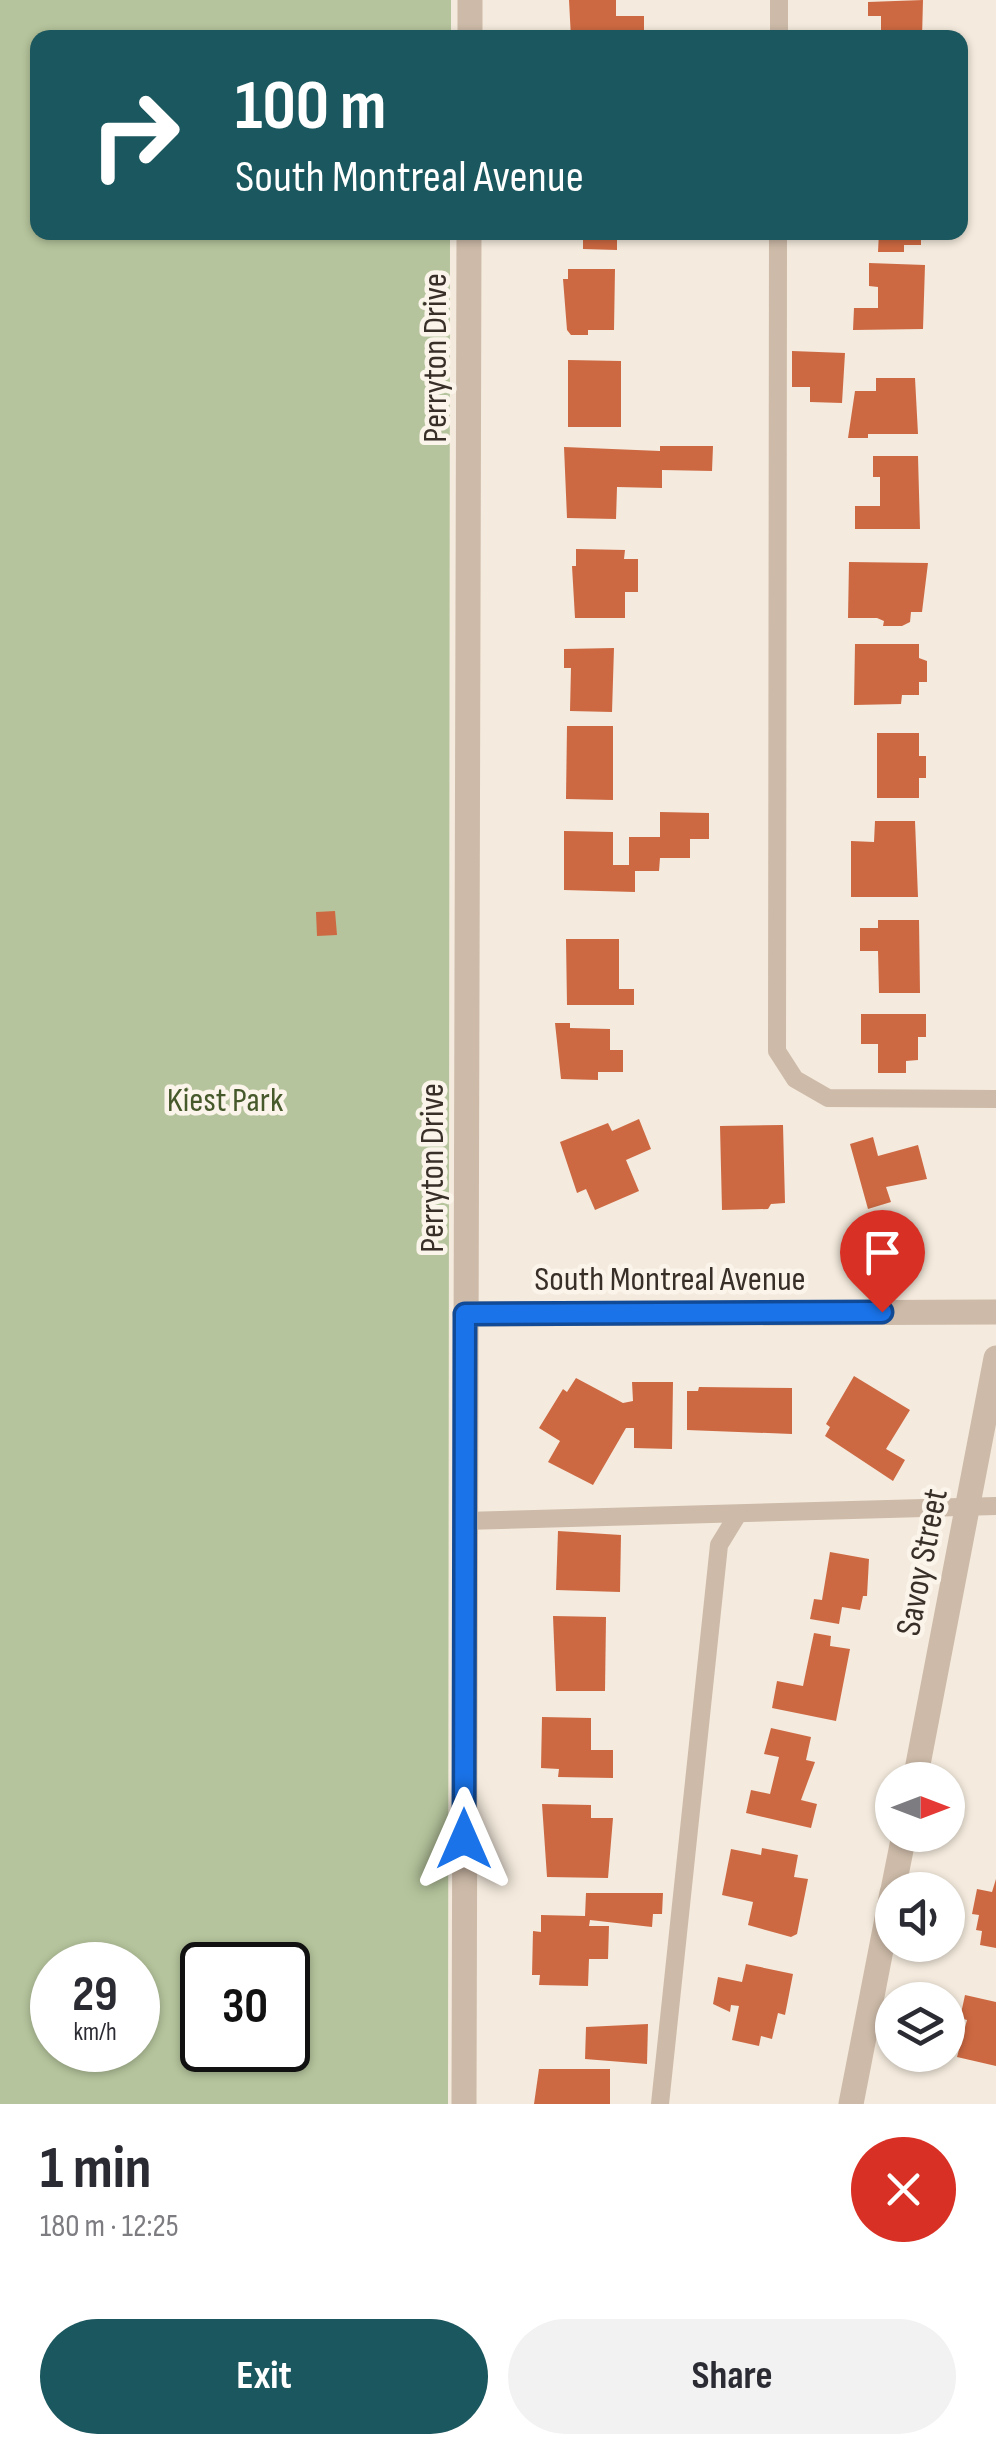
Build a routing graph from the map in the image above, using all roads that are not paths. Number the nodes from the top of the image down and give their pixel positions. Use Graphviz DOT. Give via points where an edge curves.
graph roads {
  1 [pos="470,0"];
  2 [pos="779,0"];
  3 [pos="470,30"];
  4 [pos="779,30"];
  5 [pos="469,240"];
  6 [pos="778,240"];
  7 [pos="996,1099"];
  8 [pos="996,1312"];
  9 [pos="465,1314"];
  10 [pos="996,1358"];
  11 [pos="968,1506"];
  12 [pos="996,1506"];
  13 [pos="738,1514"];
  14 [pos="464,1521"];
  15 [pos="918,1762"];
  16 [pos="879,1962"];
  17 [pos="464,2104"];
  18 [pos="660,2104"];
  19 [pos="851,2104"];
  1 -- 3 [label="street"];
  2 -- 4 [label="lane"];
  5 -- 9 [label="street, Perryton Drive"];
  6 -- 7 [label="lane" via="777,1051 795,1078 828,1098"];
  8 -- 9 [label="street, South Montreal Avenue"];
  9 -- 14 [label="street, Perryton Drive"];
  10 -- 11 [label="street, Savoy Street"];
  11 -- 12 [label="lane"];
  11 -- 13 [label="lane"];
  11 -- 15 [label="street, Savoy Street"];
  13 -- 14 [label="lane"];
  13 -- 18 [label="lane" via="720,1545"];
  14 -- 17 [label="street, Perryton Drive"];
  16 -- 19 [label="street"];
}
